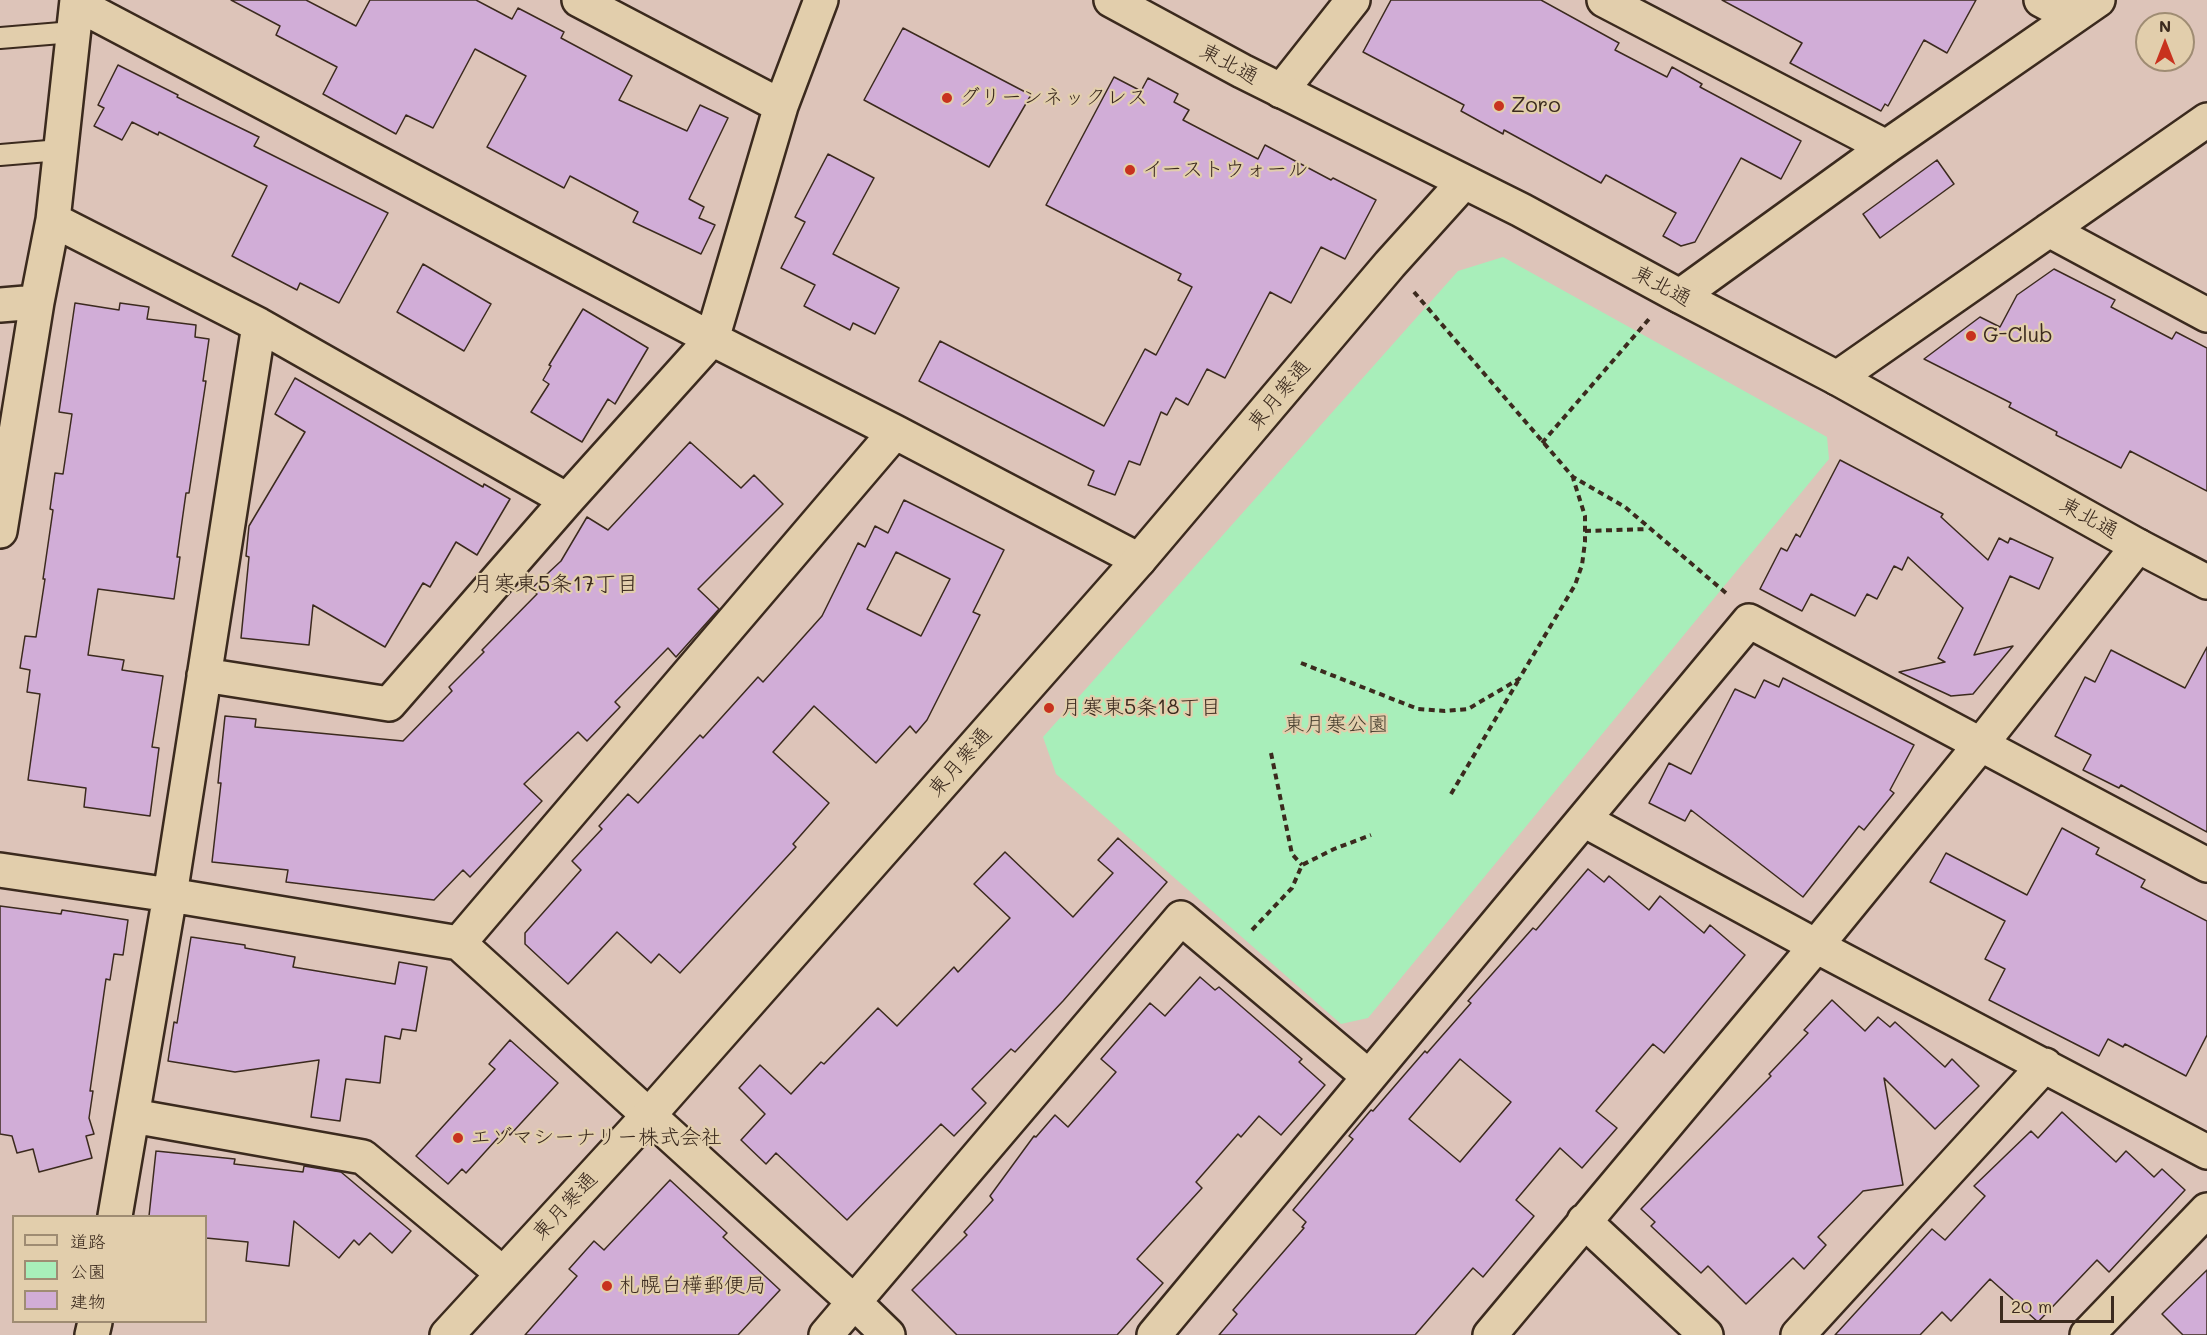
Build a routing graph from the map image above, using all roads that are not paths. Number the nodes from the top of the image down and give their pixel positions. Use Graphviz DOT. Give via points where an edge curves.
graph roads {
  1 [pos="579,0"];
  2 [pos="821,0"];
  3 [pos="1111,0"];
  4 [pos="1353,0"];
  5 [pos="1604,0"];
  6 [pos="2041,0"];
  7 [pos="2086,9"];
  8 [pos="76,12"];
  9 [pos="0,38"];
  10 [pos="1281,91"];
  11 [pos="781,106"];
  12 [pos="2207,120"];
  13 [pos="1886,147"];
  14 [pos="60,150"];
  15 [pos="0,155"];
  16 [pos="1464,182"];
  17 [pos="53,220"];
  18 [pos="2049,230"];
  19 [pos="1676,294"];
  20 [pos="37,302"];
  21 [pos="0,305"];
  22 [pos="2207,315"];
  23 [pos="259,325"];
  24 [pos="712,339"];
  25 [pos="1837,378"];
  26 [pos="895,432"];
  27 [pos="567,500"];
  28 [pos="1,524"];
  29 [pos="2138,546"];
  30 [pos="1139,560"];
  31 [pos="2207,582"];
  32 [pos="204,675"];
  33 [pos="1981,744"];
  34 [pos="1584,820"];
  35 [pos="2207,865"];
  36 [pos="0,870"];
  37 [pos="170,895"];
  38 [pos="459,943"];
  39 [pos="1816,946"];
  40 [pos="2045,1065"];
  41 [pos="1368,1076"];
  42 [pos="649,1115"];
  43 [pos="133,1116"];
  44 [pos="2207,1152"];
  45 [pos="2207,1210"];
  46 [pos="115,1215"];
  47 [pos="1584,1221"];
  48 [pos="502,1273"];
  49 [pos="854,1302"];
  50 [pos="447,1335"];
  51 [pos="826,1335"];
  52 [pos="888,1335"];
  53 [pos="1154,1335"];
  54 [pos="1490,1335"];
  55 [pos="1706,1335"];
  56 [pos="1798,1335"];
  57 [pos="2087,1335"];
  1 -- 11 [label="street"];
  2 -- 11 [label="street"];
  3 -- 10 [label="street, 東北通"];
  4 -- 10 [label="street"];
  5 -- 13 [label="street"];
  6 -- 7 [label="street"];
  7 -- 13 [label="street"];
  8 -- 9 [label="lane"];
  8 -- 14 [label="street"];
  8 -- 24 [label="street"];
  10 -- 16 [label="street, 東北通"];
  11 -- 24 [label="street"];
  12 -- 18 [label="street"];
  13 -- 19 [label="street"];
  14 -- 15 [label="lane"];
  14 -- 17 [label="street"];
  16 -- 19 [label="street, 東北通"];
  16 -- 30 [label="street, 東月寒通"];
  17 -- 20 [label="street"];
  17 -- 23 [label="street"];
  18 -- 22 [label="street"];
  18 -- 25 [label="street"];
  19 -- 25 [label="street, 東北通"];
  20 -- 21 [label="street"];
  20 -- 28 [label="street"];
  23 -- 27 [label="street"];
  23 -- 32 [label="street"];
  24 -- 26 [label="street"];
  24 -- 27 [label="street"];
  25 -- 29 [label="street, 東北通"];
  26 -- 30 [label="street"];
  26 -- 38 [label="street"];
  27 -- 32 [label="street" via="389,704"];
  29 -- 31 [label="street, 東北通"];
  29 -- 33 [label="street"];
  30 -- 42 [label="street, 東月寒通"];
  32 -- 37 [label="street"];
  33 -- 34 [label="street" via="1749,621"];
  33 -- 35 [label="street"];
  33 -- 39 [label="street"];
  34 -- 39 [label="street"];
  34 -- 41 [label="street"];
  36 -- 37 [label="street"];
  37 -- 38 [label="street"];
  37 -- 43 [label="street"];
  38 -- 42 [label="street"];
  39 -- 40 [label="street"];
  39 -- 47 [label="street"];
  40 -- 44 [label="street"];
  40 -- 56 [label="street"];
  41 -- 49 [label="street" via="1181,918"];
  41 -- 53 [label="street"];
  42 -- 48 [label="street, 東月寒通"];
  42 -- 49 [label="street"];
  43 -- 46 [label="street"];
  43 -- 48 [label="street" via="363,1157"];
  45 -- 57 [label="street"];
  47 -- 54 [label="street"];
  47 -- 55 [label="street"];
  48 -- 50 [label="street, 東月寒通"];
  49 -- 51 [label="street"];
  49 -- 52 [label="street"];
}
